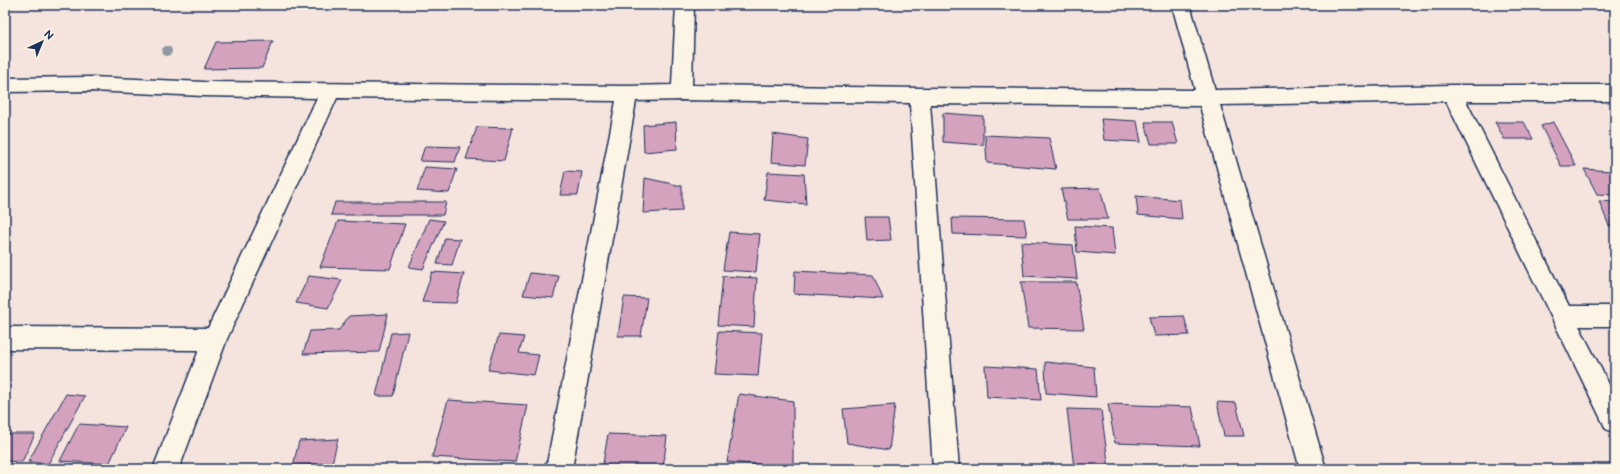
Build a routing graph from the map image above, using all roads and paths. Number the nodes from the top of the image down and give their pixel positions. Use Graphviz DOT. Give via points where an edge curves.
graph roads {
  1 [pos="685,5"];
  2 [pos="1181,5"];
  3 [pos="5,85"];
  4 [pos="330,91"];
  5 [pos="682,92"];
  6 [pos="1452,93"];
  7 [pos="1615,93"];
  8 [pos="627,94"];
  9 [pos="919,96"];
  10 [pos="1208,98"];
  11 [pos="1562,316"];
  12 [pos="1615,316"];
  13 [pos="5,338"];
  14 [pos="215,338"];
  15 [pos="1615,421"];
  16 [pos="166,469"];
  17 [pos="559,469"];
  18 [pos="946,469"];
  19 [pos="1313,469"];
  1 -- 5 [label="street"];
  2 -- 10 [label="street"];
  3 -- 4 [label="street" via="91,84"];
  4 -- 8 [label="street"];
  4 -- 14 [label="street"];
  5 -- 8 [label="street"];
  5 -- 9 [label="street"];
  6 -- 7 [label="street"];
  6 -- 10 [label="street"];
  6 -- 11 [label="street"];
  8 -- 17 [label="street"];
  9 -- 10 [label="street"];
  9 -- 18 [label="street"];
  10 -- 19 [label="street"];
  11 -- 12 [label="street"];
  11 -- 15 [label="street"];
  13 -- 14 [label="street"];
  14 -- 16 [label="street"];
}
